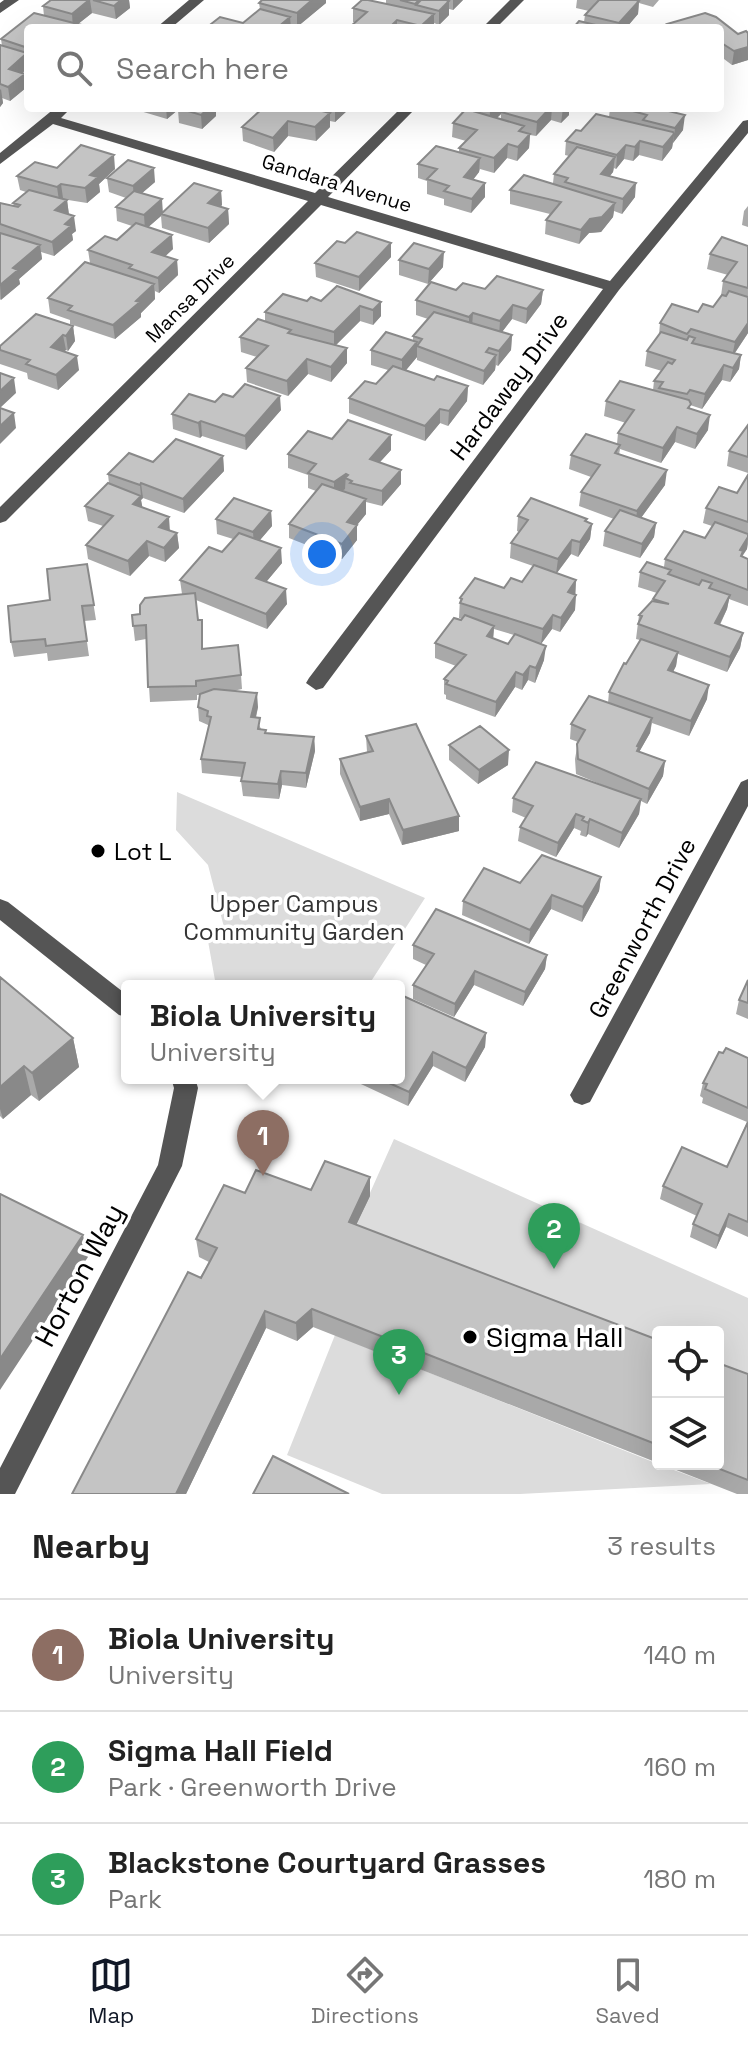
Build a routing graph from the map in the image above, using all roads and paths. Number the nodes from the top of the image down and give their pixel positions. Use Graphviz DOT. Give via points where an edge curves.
graph roads {
  1 [pos="12,0"];
  2 [pos="197,0"];
  3 [pos="517,0"];
  4 [pos="0,9"];
  5 [pos="168,24"];
  6 [pos="493,24"];
  7 [pos="59,112"];
  8 [pos="405,112"];
  9 [pos="50,119"];
  10 [pos="748,124"];
  11 [pos="0,160"];
  12 [pos="319,198"];
  13 [pos="613,287"];
  14 [pos="0,517"];
  15 [pos="316,683"];
  16 [pos="748,787"];
  17 [pos="0,908"];
  18 [pos="121,1003"];
  19 [pos="185,1084"];
  20 [pos="582,1095"];
  21 [pos="1,1494"];
  1 -- 4 [label="street"];
  2 -- 5 [label="street"];
  3 -- 6 [label="street"];
  7 -- 9 [label="street"];
  8 -- 12 [label="street, Mansa Drive"];
  9 -- 11 [label="street"];
  9 -- 12 [label="street, Gandara Avenue"];
  10 -- 13 [label="street, Hardaway Drive"];
  12 -- 13 [label="street, Gandara Avenue"];
  12 -- 14 [label="street, Mansa Drive"];
  13 -- 15 [label="street, Hardaway Drive"];
  16 -- 20 [label="street, Greenworth Drive"];
  17 -- 18 [label="street"];
  19 -- 21 [label="street, Horton Way" via="170,1166"];
}
